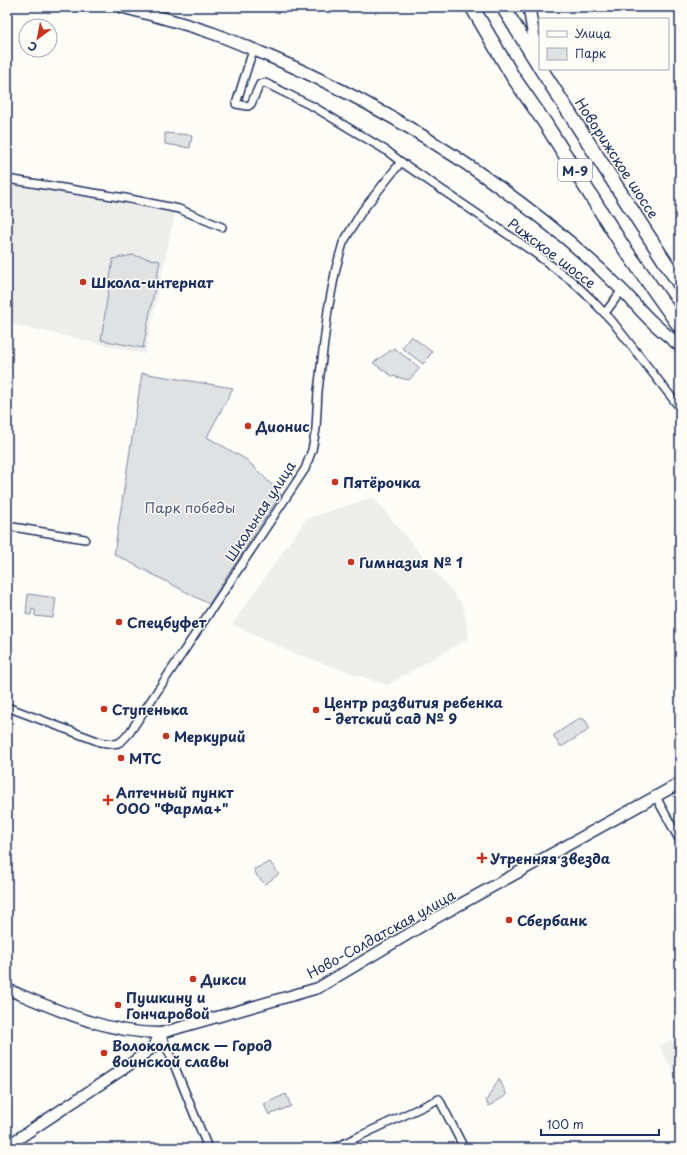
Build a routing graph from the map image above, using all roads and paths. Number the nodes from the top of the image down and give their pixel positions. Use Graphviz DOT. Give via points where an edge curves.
graph roads {
  1 [pos="122,7"];
  2 [pos="472,7"];
  3 [pos="503,7"];
  4 [pos="529,7"];
  5 [pos="253,50"];
  6 [pos="539,62"];
  7 [pos="539,65"];
  8 [pos="542,70"];
  9 [pos="401,162"];
  10 [pos="7,179"];
  11 [pos="222,227"];
  12 [pos="680,285"];
  13 [pos="622,290"];
  14 [pos="605,313"];
  15 [pos="680,327"];
  16 [pos="680,346"];
  17 [pos="680,408"];
  18 [pos="7,526"];
  19 [pos="85,539"];
  20 [pos="7,707"];
  21 [pos="680,784"];
  22 [pos="656,797"];
  23 [pos="680,841"];
  24 [pos="7,989"];
  25 [pos="161,1034"];
  26 [pos="8,1146"];
  27 [pos="208,1148"];
  28 [pos="334,1148"];
  29 [pos="464,1148"];
  1 -- 5 [label="main road" via="216,34"];
  2 -- 15 [label="highway, М-9" via="513,76 622,245"];
  3 -- 7 [label="highway, Новорижское шоссе / М-9"];
  4 -- 6 [label="main road"];
  5 -- 9 [label="street, Рижское шоссе" via="236,104 251,104 260,84 264,83 314,107"];
  5 -- 13 [label="main road" via="354,96 470,167 543,220"];
  8 -- 12 [label="highway, Новорижское шоссе / М-9"];
  9 -- 14 [label="street, Рижское шоссе" via="532,251 573,282"];
  9 -- 20 [label="street, Школьная улица" via="362,212 343,243 328,310 316,429 305,469 142,716 122,742 113,744 100,742"];
  10 -- 11 [label="street" via="179,209"];
  13 -- 14 [label="street"];
  13 -- 16 [label="main road" via="648,318"];
  14 -- 17 [label="street, Рижское шоссе"];
  18 -- 19 [label="street"];
  21 -- 22 [label="main road, Ново-Солдатская улица"];
  22 -- 23 [label="street"];
  22 -- 25 [label="main road, Ново-Солдатская улица" via="432,920 318,988"];
  24 -- 25 [label="main road, Ново-Солдатская улица" via="78,1018 121,1030"];
  25 -- 26 [label="main road" via="152,1048 135,1061"];
  25 -- 27 [label="street"];
  28 -- 29 [label="street" via="439,1099"];
}
